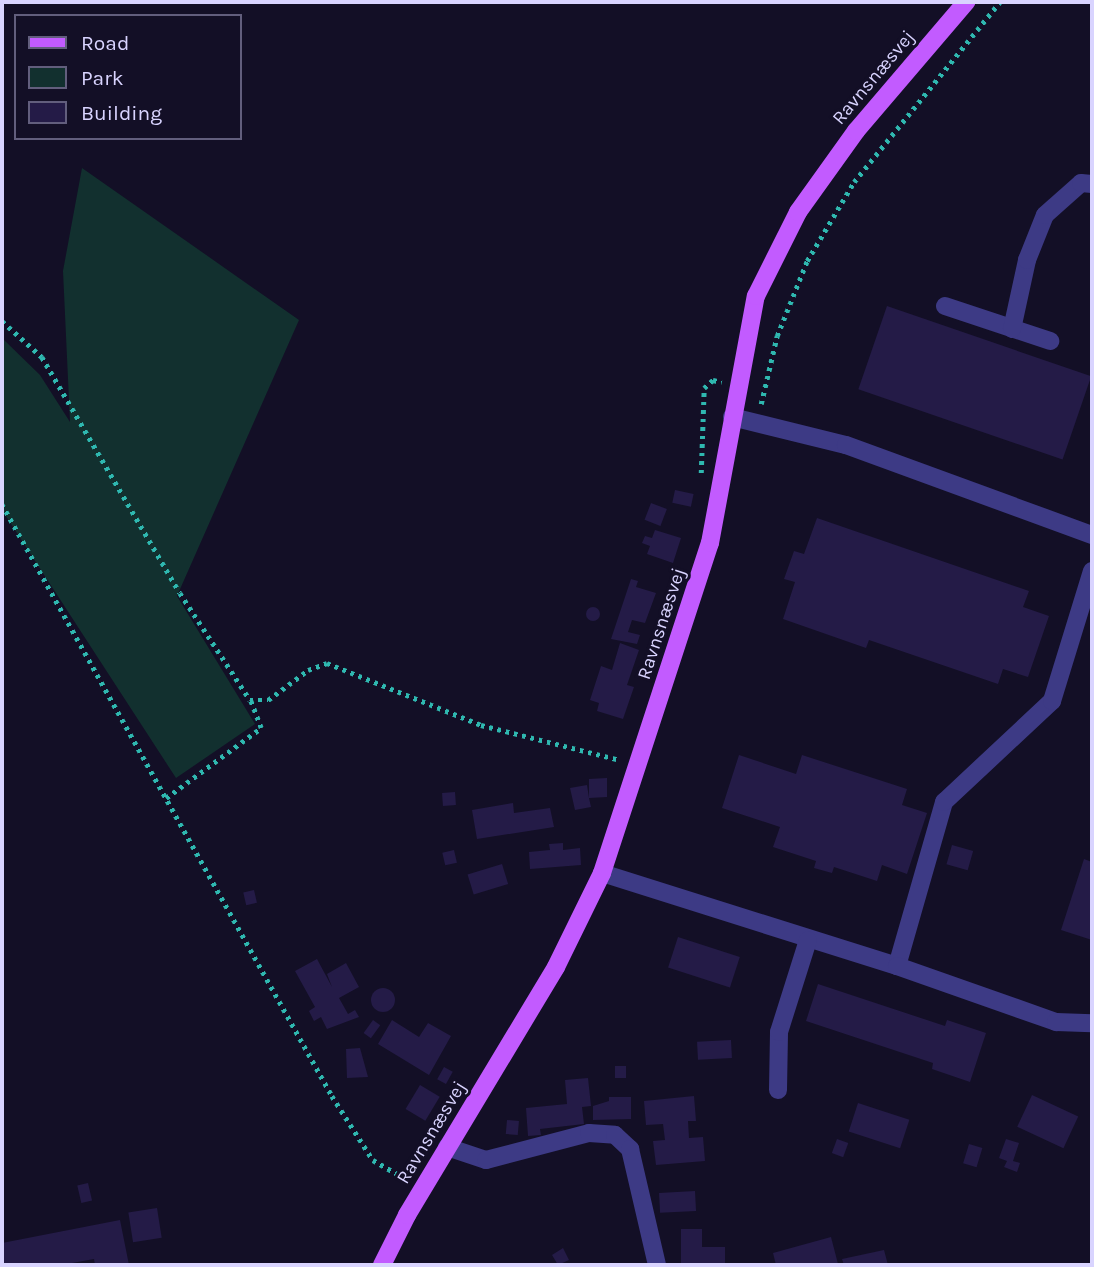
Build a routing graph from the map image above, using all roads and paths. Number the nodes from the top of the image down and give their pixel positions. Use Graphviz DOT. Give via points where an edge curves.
graph roads {
  1 [pos="966,2"];
  2 [pos="1000,2"];
  3 [pos="1092,184"];
  4 [pos="945,306"];
  5 [pos="2,321"];
  6 [pos="1012,329"];
  7 [pos="1050,341"];
  8 [pos="764,392"];
  9 [pos="732,417"];
  10 [pos="2,503"];
  11 [pos="1092,535"];
  12 [pos="1092,571"];
  13 [pos="250,700"];
  14 [pos="639,765"];
  15 [pos="166,798"];
  16 [pos="602,873"];
  17 [pos="808,940"];
  18 [pos="897,966"];
  19 [pos="1092,1023"];
  20 [pos="778,1090"];
  21 [pos="447,1147"];
  22 [pos="423,1189"];
  23 [pos="382,1265"];
  24 [pos="657,1265"];
  1 -- 9 [label="main road, Ravnsnæsvej" via="856,131 797,212 756,296"];
  2 -- 8 [label="path" via="853,182 807,261 777,336"];
  3 -- 6 [label="street" via="1081,184 1045,215 1027,260"];
  4 -- 6 [label="street"];
  5 -- 13 [label="path" via="42,357 180,593"];
  6 -- 7 [label="street"];
  9 -- 11 [label="street" via="846,445"];
  9 -- 14 [label="main road, Ravnsnæsvej" via="710,543"];
  10 -- 15 [label="path"];
  12 -- 18 [label="street" via="1052,701 944,802"];
  13 -- 14 [label="path" via="268,700 308,670 327,663 481,725"];
  13 -- 15 [label="path" via="261,729"];
  14 -- 16 [label="main road, Ravnsnæsvej"];
  15 -- 22 [label="path" via="373,1160"];
  16 -- 17 [label="street"];
  16 -- 21 [label="main road, Ravnsnæsvej" via="556,967"];
  17 -- 18 [label="street"];
  17 -- 20 [label="street" via="779,1032"];
  18 -- 19 [label="street" via="1056,1022"];
  21 -- 22 [label="main road, Ravnsnæsvej"];
  21 -- 24 [label="street" via="485,1160 589,1133 615,1135 630,1149"];
  22 -- 23 [label="main road, Ravnsnæsvej"];
}
